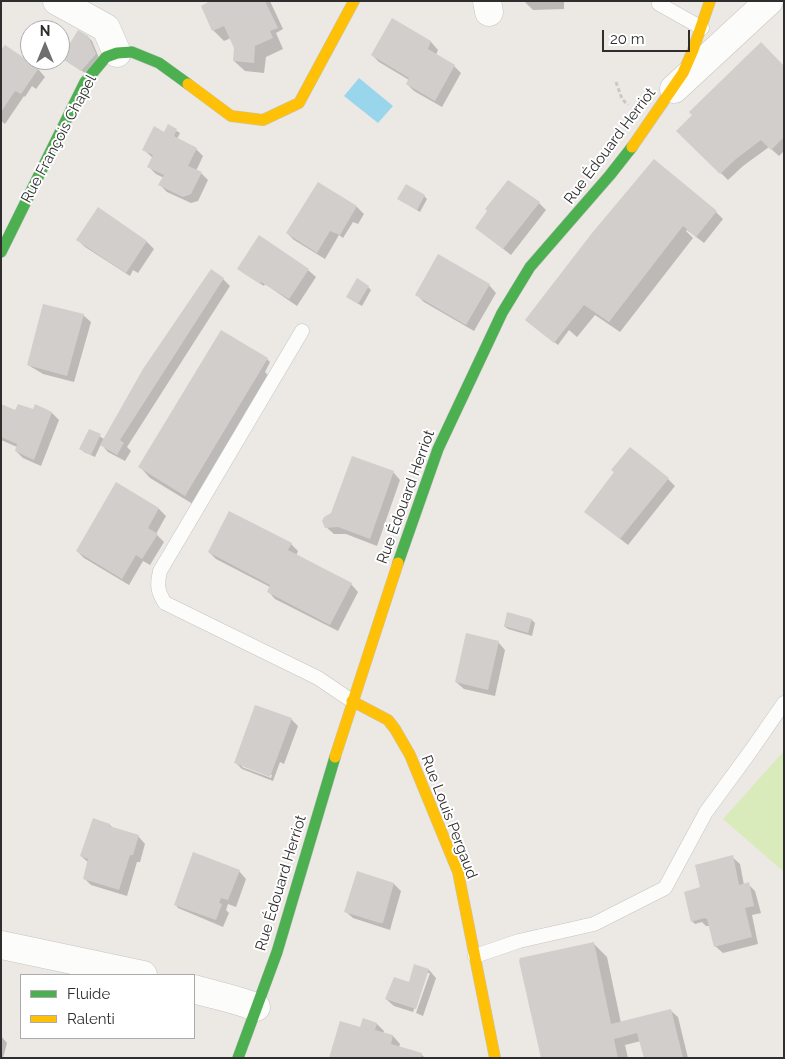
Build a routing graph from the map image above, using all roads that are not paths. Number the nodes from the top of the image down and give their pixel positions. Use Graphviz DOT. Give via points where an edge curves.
graph roads {
  1 [pos="57,1"];
  2 [pos="354,1"];
  3 [pos="710,1"];
  4 [pos="769,1"];
  5 [pos="659,4"];
  6 [pos="702,28"];
  7 [pos="117,53"];
  8 [pos="668,95"];
  9 [pos="3,242"];
  10 [pos="302,331"];
  11 [pos="352,701"];
  12 [pos="784,703"];
  13 [pos="1,945"];
  14 [pos="475,956"];
  15 [pos="138,974"];
  16 [pos="195,989"];
  17 [pos="256,1007"];
  18 [pos="238,1058"];
  19 [pos="495,1058"];
  1 -- 7 [label="street" via="106,28"];
  2 -- 7 [label="street" via="299,103 263,120 231,116 159,63 132,52"];
  3 -- 6 [label="street, Rue Édouard Herriot"];
  4 -- 8 [label="street"];
  5 -- 6 [label="lane"];
  6 -- 8 [label="street, Rue Édouard Herriot" via="683,73"];
  7 -- 9 [label="street, Rue François Chapel" via="106,57 85,82"];
  8 -- 11 [label="street, Rue Édouard Herriot" via="610,175 530,268 502,313 438,448"];
  10 -- 11 [label="lane" via="160,571 158,593 164,603 318,678"];
  11 -- 14 [label="street, Rue Louis Pergaud" via="388,720 410,755 458,872"];
  11 -- 17 [label="street, Rue Édouard Herriot" via="282,935"];
  12 -- 14 [label="lane" via="706,812 665,888 594,924 519,941"];
  13 -- 15 [label="street"];
  14 -- 19 [label="street, Rue Louis Pergaud"];
  16 -- 17 [label="street"];
  17 -- 18 [label="street, Rue Édouard Herriot"];
}
